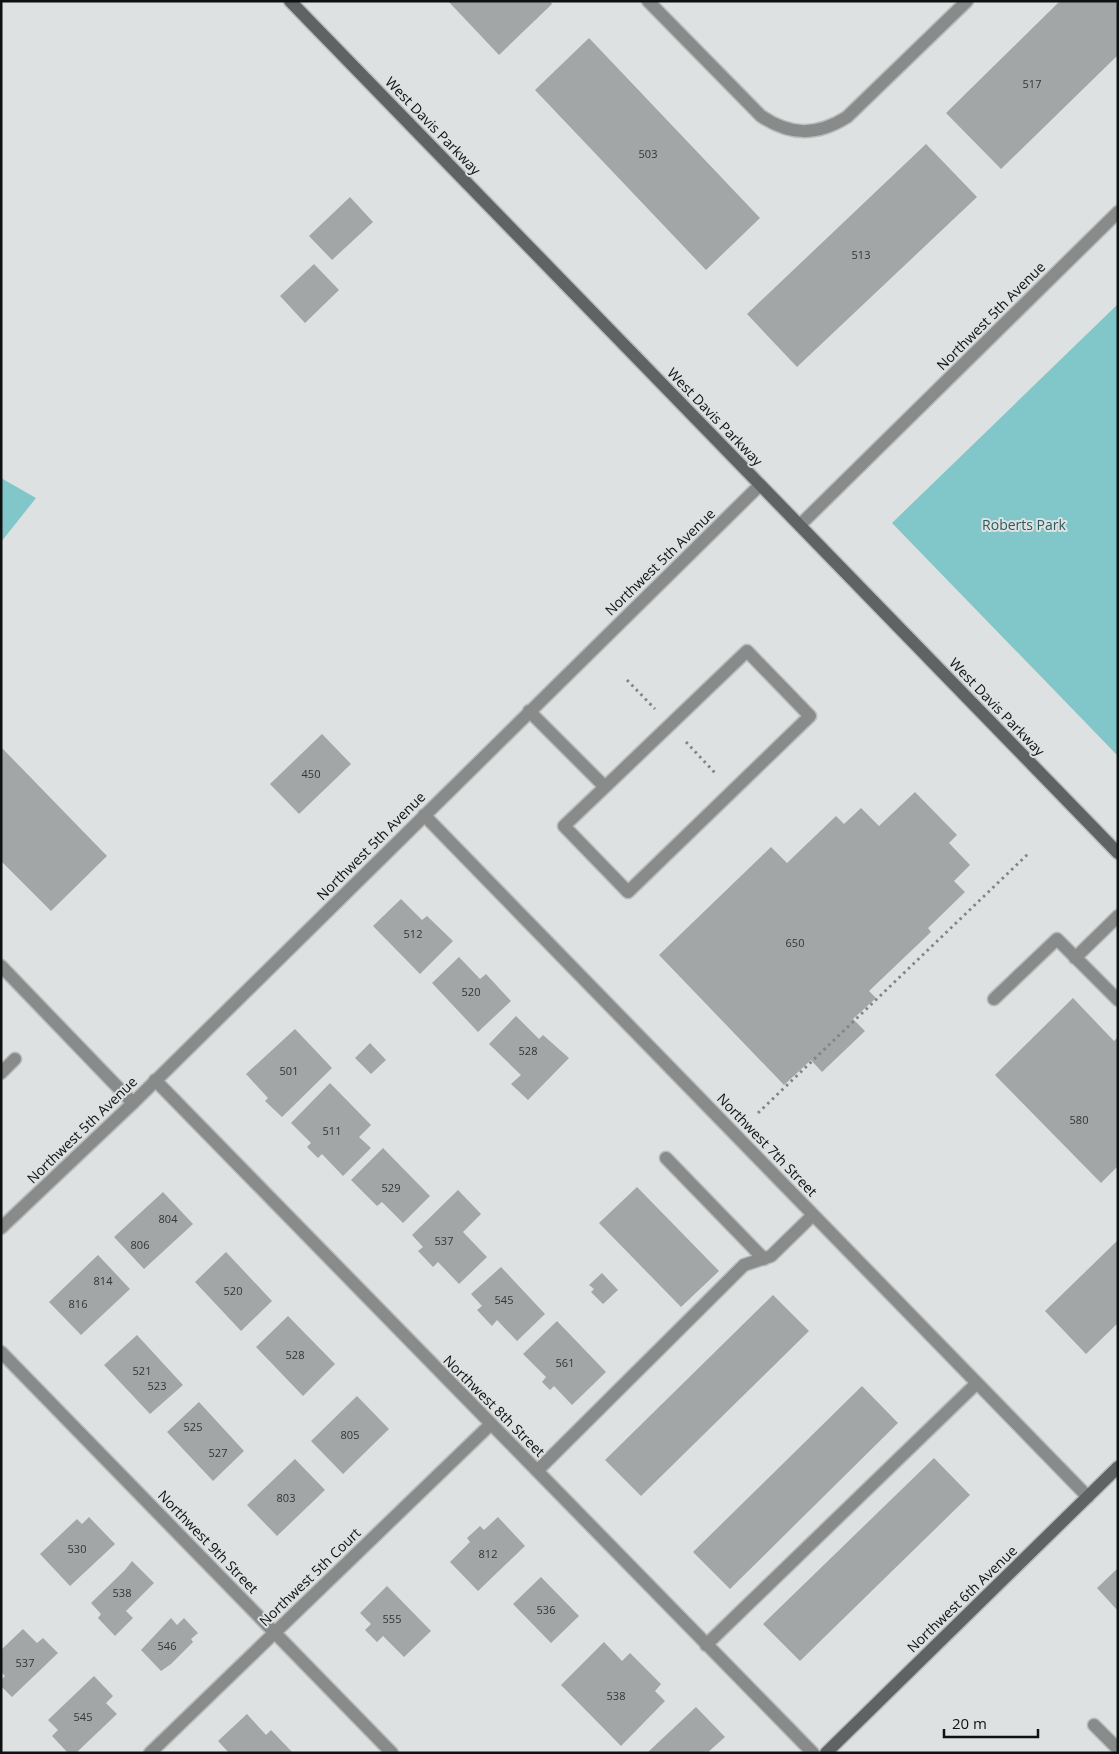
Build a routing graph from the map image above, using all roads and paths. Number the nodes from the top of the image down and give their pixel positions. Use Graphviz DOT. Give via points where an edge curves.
graph roads {
  1 [pos="290,1"];
  2 [pos="648,1"];
  3 [pos="967,1"];
  4 [pos="1118,212"];
  5 [pos="760,485"];
  6 [pos="800,525"];
  7 [pos="628,680"];
  8 [pos="529,711"];
  9 [pos="659,713"];
  10 [pos="686,742"];
  11 [pos="723,781"];
  12 [pos="605,787"];
  13 [pos="424,815"];
  14 [pos="1118,853"];
  15 [pos="1029,854"];
  16 [pos="1118,916"];
  17 [pos="1075,958"];
  18 [pos="1,966"];
  19 [pos="994,998"];
  20 [pos="1118,1000"];
  21 [pos="15,1059"];
  22 [pos="1,1072"];
  23 [pos="155,1080"];
  24 [pos="133,1103"];
  25 [pos="758,1113"];
  26 [pos="666,1158"];
  27 [pos="813,1215"];
  28 [pos="1,1228"];
  29 [pos="764,1259"];
  30 [pos="1,1352"];
  31 [pos="977,1383"];
  32 [pos="491,1424"];
  33 [pos="1118,1467"];
  34 [pos="537,1470"];
  35 [pos="1088,1497"];
  36 [pos="274,1632"];
  37 [pos="706,1645"];
  38 [pos="1094,1725"];
  39 [pos="1118,1749"];
  40 [pos="150,1753"];
  41 [pos="392,1753"];
  42 [pos="813,1753"];
  43 [pos="826,1753"];
  1 -- 5 [label="street, West Davis Parkway"];
  2 -- 3 [label="street" via="761,116 782,127 802,131 827,128 847,117"];
  4 -- 6 [label="street, Northwest 5th Avenue"];
  5 -- 6 [label="street, West Davis Parkway"];
  5 -- 8 [label="street, Northwest 5th Avenue"];
  6 -- 14 [label="street, West Davis Parkway"];
  7 -- 9 [label="path"];
  8 -- 12 [label="street"];
  8 -- 13 [label="street, Northwest 5th Avenue"];
  10 -- 11 [label="path"];
  12 -- 12 [label="street" via="564,826 628,892 810,716 747,651"];
  13 -- 23 [label="street, Northwest 5th Avenue"];
  13 -- 27 [label="street, Northwest 7th Street"];
  15 -- 25 [label="path"];
  16 -- 17 [label="street"];
  17 -- 19 [label="street" via="1057,939"];
  17 -- 20 [label="street"];
  18 -- 24 [label="street"];
  21 -- 22 [label="street"];
  23 -- 24 [label="street, Northwest 5th Avenue"];
  23 -- 32 [label="street, Northwest 8th Street"];
  24 -- 28 [label="street, Northwest 5th Avenue"];
  26 -- 29 [label="street"];
  27 -- 29 [label="street"];
  27 -- 31 [label="street, Northwest 7th Street"];
  29 -- 34 [label="street" via="744,1265"];
  30 -- 36 [label="street, Northwest 9th Street"];
  31 -- 35 [label="street, Northwest 7th Street"];
  31 -- 37 [label="street"];
  32 -- 34 [label="street, Northwest 8th Street"];
  32 -- 36 [label="street, Northwest 5th Court"];
  33 -- 35 [label="street, Northwest 6th Avenue"];
  34 -- 37 [label="street, Northwest 8th Street"];
  35 -- 43 [label="street, Northwest 6th Avenue"];
  36 -- 40 [label="street, Northwest 5th Court"];
  36 -- 41 [label="street, Northwest 9th Street"];
  37 -- 42 [label="street, Northwest 8th Street"];
  38 -- 39 [label="street"];
}
